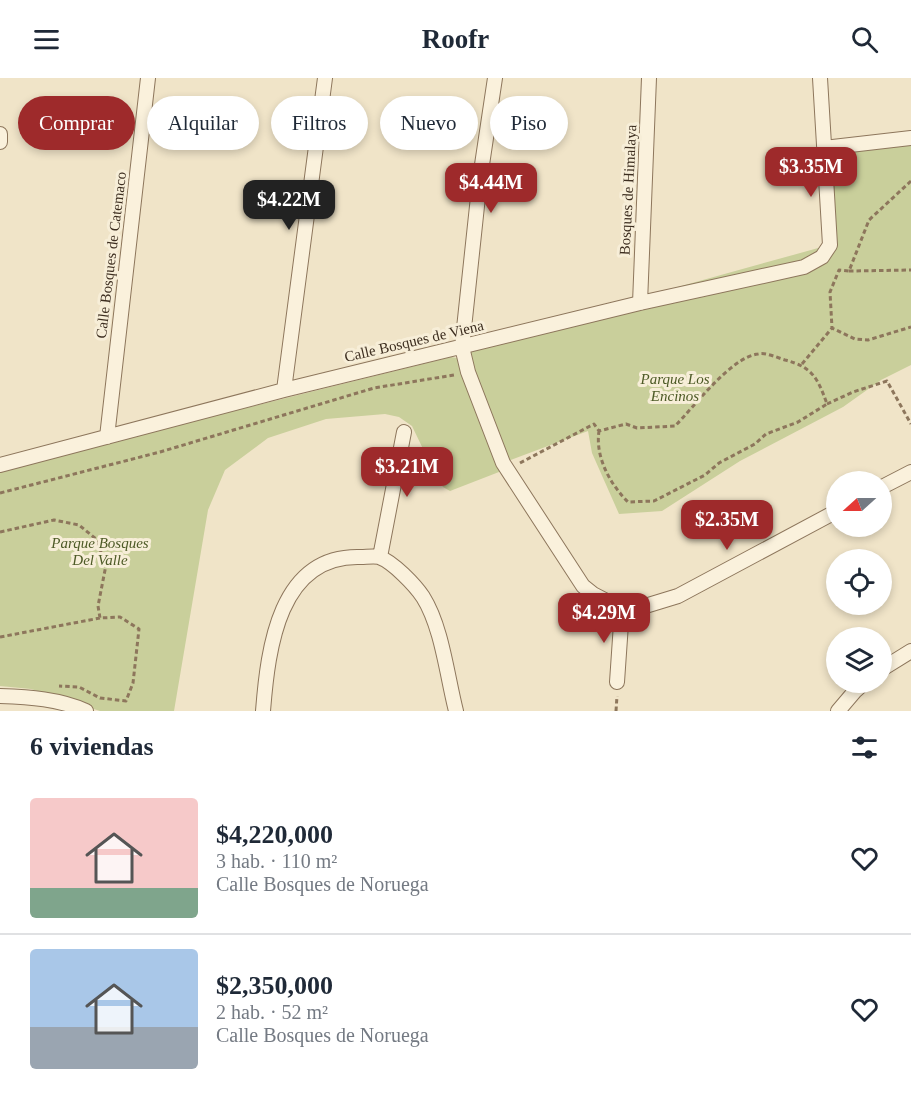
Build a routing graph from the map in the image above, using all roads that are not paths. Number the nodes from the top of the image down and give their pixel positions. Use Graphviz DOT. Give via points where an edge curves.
graph roads {
  1 [pos="148,78"];
  2 [pos="325,78"];
  3 [pos="495,78"];
  4 [pos="649,78"];
  5 [pos="820,78"];
  6 [pos="0,134"];
  7 [pos="911,138"];
  8 [pos="0,142"];
  9 [pos="824,148"];
  10 [pos="640,303"];
  11 [pos="462,347"];
  12 [pos="284,390"];
  13 [pos="404,432"];
  14 [pos="107,437"];
  15 [pos="0,465"];
  16 [pos="911,472"];
  17 [pos="892,482"];
  18 [pos="826,517"];
  19 [pos="380,557"];
  20 [pos="622,609"];
  21 [pos="911,651"];
  22 [pos="892,663"];
  23 [pos="617,682"];
  24 [pos="853,693"];
  25 [pos="0,696"];
  26 [pos="86,711"];
  27 [pos="263,711"];
  28 [pos="456,711"];
  29 [pos="838,711"];
  1 -- 14 [label="street, Calle Bosques de Catemaco"];
  2 -- 12 [label="street"];
  3 -- 11 [label="street"];
  4 -- 10 [label="street, Bosques de Himalaya"];
  5 -- 9 [label="street"];
  6 -- 8 [label="street"];
  7 -- 9 [label="street"];
  9 -- 10 [label="street, Calle Bosques de Viena" via="830,245 822,257 804,267"];
  10 -- 11 [label="street, Calle Bosques de Viena"];
  11 -- 12 [label="street, Calle Bosques de Viena"];
  11 -- 20 [label="street" via="503,463 579,580 593,594"];
  12 -- 14 [label="street, Calle Bosques de Viena"];
  13 -- 19 [label="street"];
  14 -- 15 [label="street, Calle Bosques de Viena"];
  16 -- 17 [label="street"];
  18 -- 20 [label="street" via="678,596"];
  19 -- 27 [label="street" via="350,556 331,561 316,566 300,580 286,601 276,629"];
  19 -- 28 [label="street" via="402,573 423,598 435,625"];
  20 -- 23 [label="street"];
  21 -- 22 [label="street"];
  24 -- 29 [label="street"];
  25 -- 26 [label="street" via="36,698"];
}
